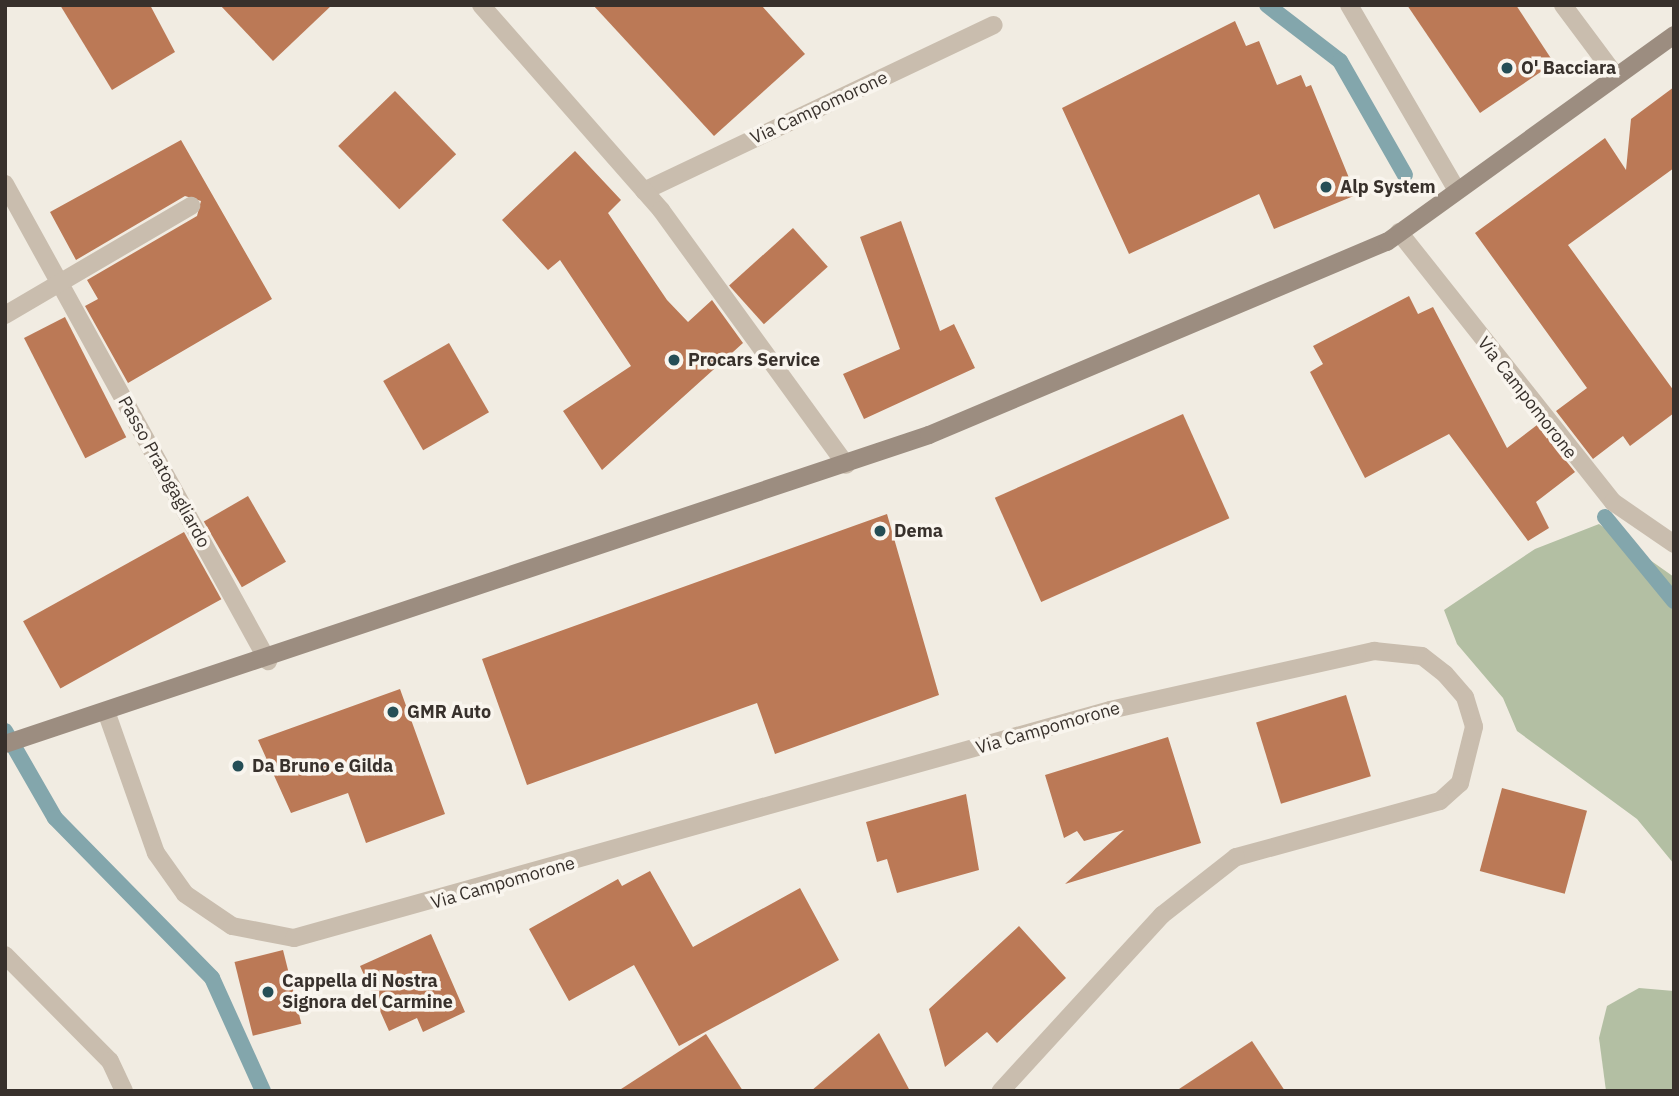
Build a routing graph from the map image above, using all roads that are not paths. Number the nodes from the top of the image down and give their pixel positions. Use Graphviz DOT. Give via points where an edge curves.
graph roads {
  1 [pos="481,5"];
  2 [pos="1349,5"];
  3 [pos="1563,5"];
  4 [pos="994,25"];
  5 [pos="1674,36"];
  6 [pos="1616,76"];
  7 [pos="5,184"];
  8 [pos="1456,189"];
  9 [pos="644,191"];
  10 [pos="191,206"];
  11 [pos="1399,232"];
  12 [pos="60,283"];
  13 [pos="5,315"];
  14 [pos="846,465"];
  15 [pos="1674,544"];
  16 [pos="268,661"];
  17 [pos="107,714"];
  18 [pos="5,744"];
  19 [pos="5,955"];
  20 [pos="124,1091"];
  21 [pos="1001,1091"];
  1 -- 9 [label="street"];
  2 -- 8 [label="street"];
  3 -- 6 [label="street"];
  4 -- 9 [label="street, Via Campomorone"];
  5 -- 6 [label="main road"];
  6 -- 8 [label="main road"];
  7 -- 12 [label="street, Passo Pratogagliardo"];
  8 -- 11 [label="main road"];
  9 -- 14 [label="street"];
  10 -- 12 [label="street"];
  11 -- 14 [label="main road"];
  11 -- 15 [label="street, Via Campomorone" via="1596,484"];
  12 -- 13 [label="street"];
  12 -- 16 [label="street, Passo Pratogagliardo"];
  14 -- 16 [label="main road"];
  16 -- 17 [label="main road"];
  17 -- 18 [label="main road"];
  17 -- 21 [label="street, Via Campomorone" via="156,852 185,894 232,926 294,938 1110,710 1374,651 1422,656 1465,696 1474,727 1460,783 1440,801 1316,830 1236,857 1162,915"];
  19 -- 20 [label="street" via="59,1004 110,1061"];
}
